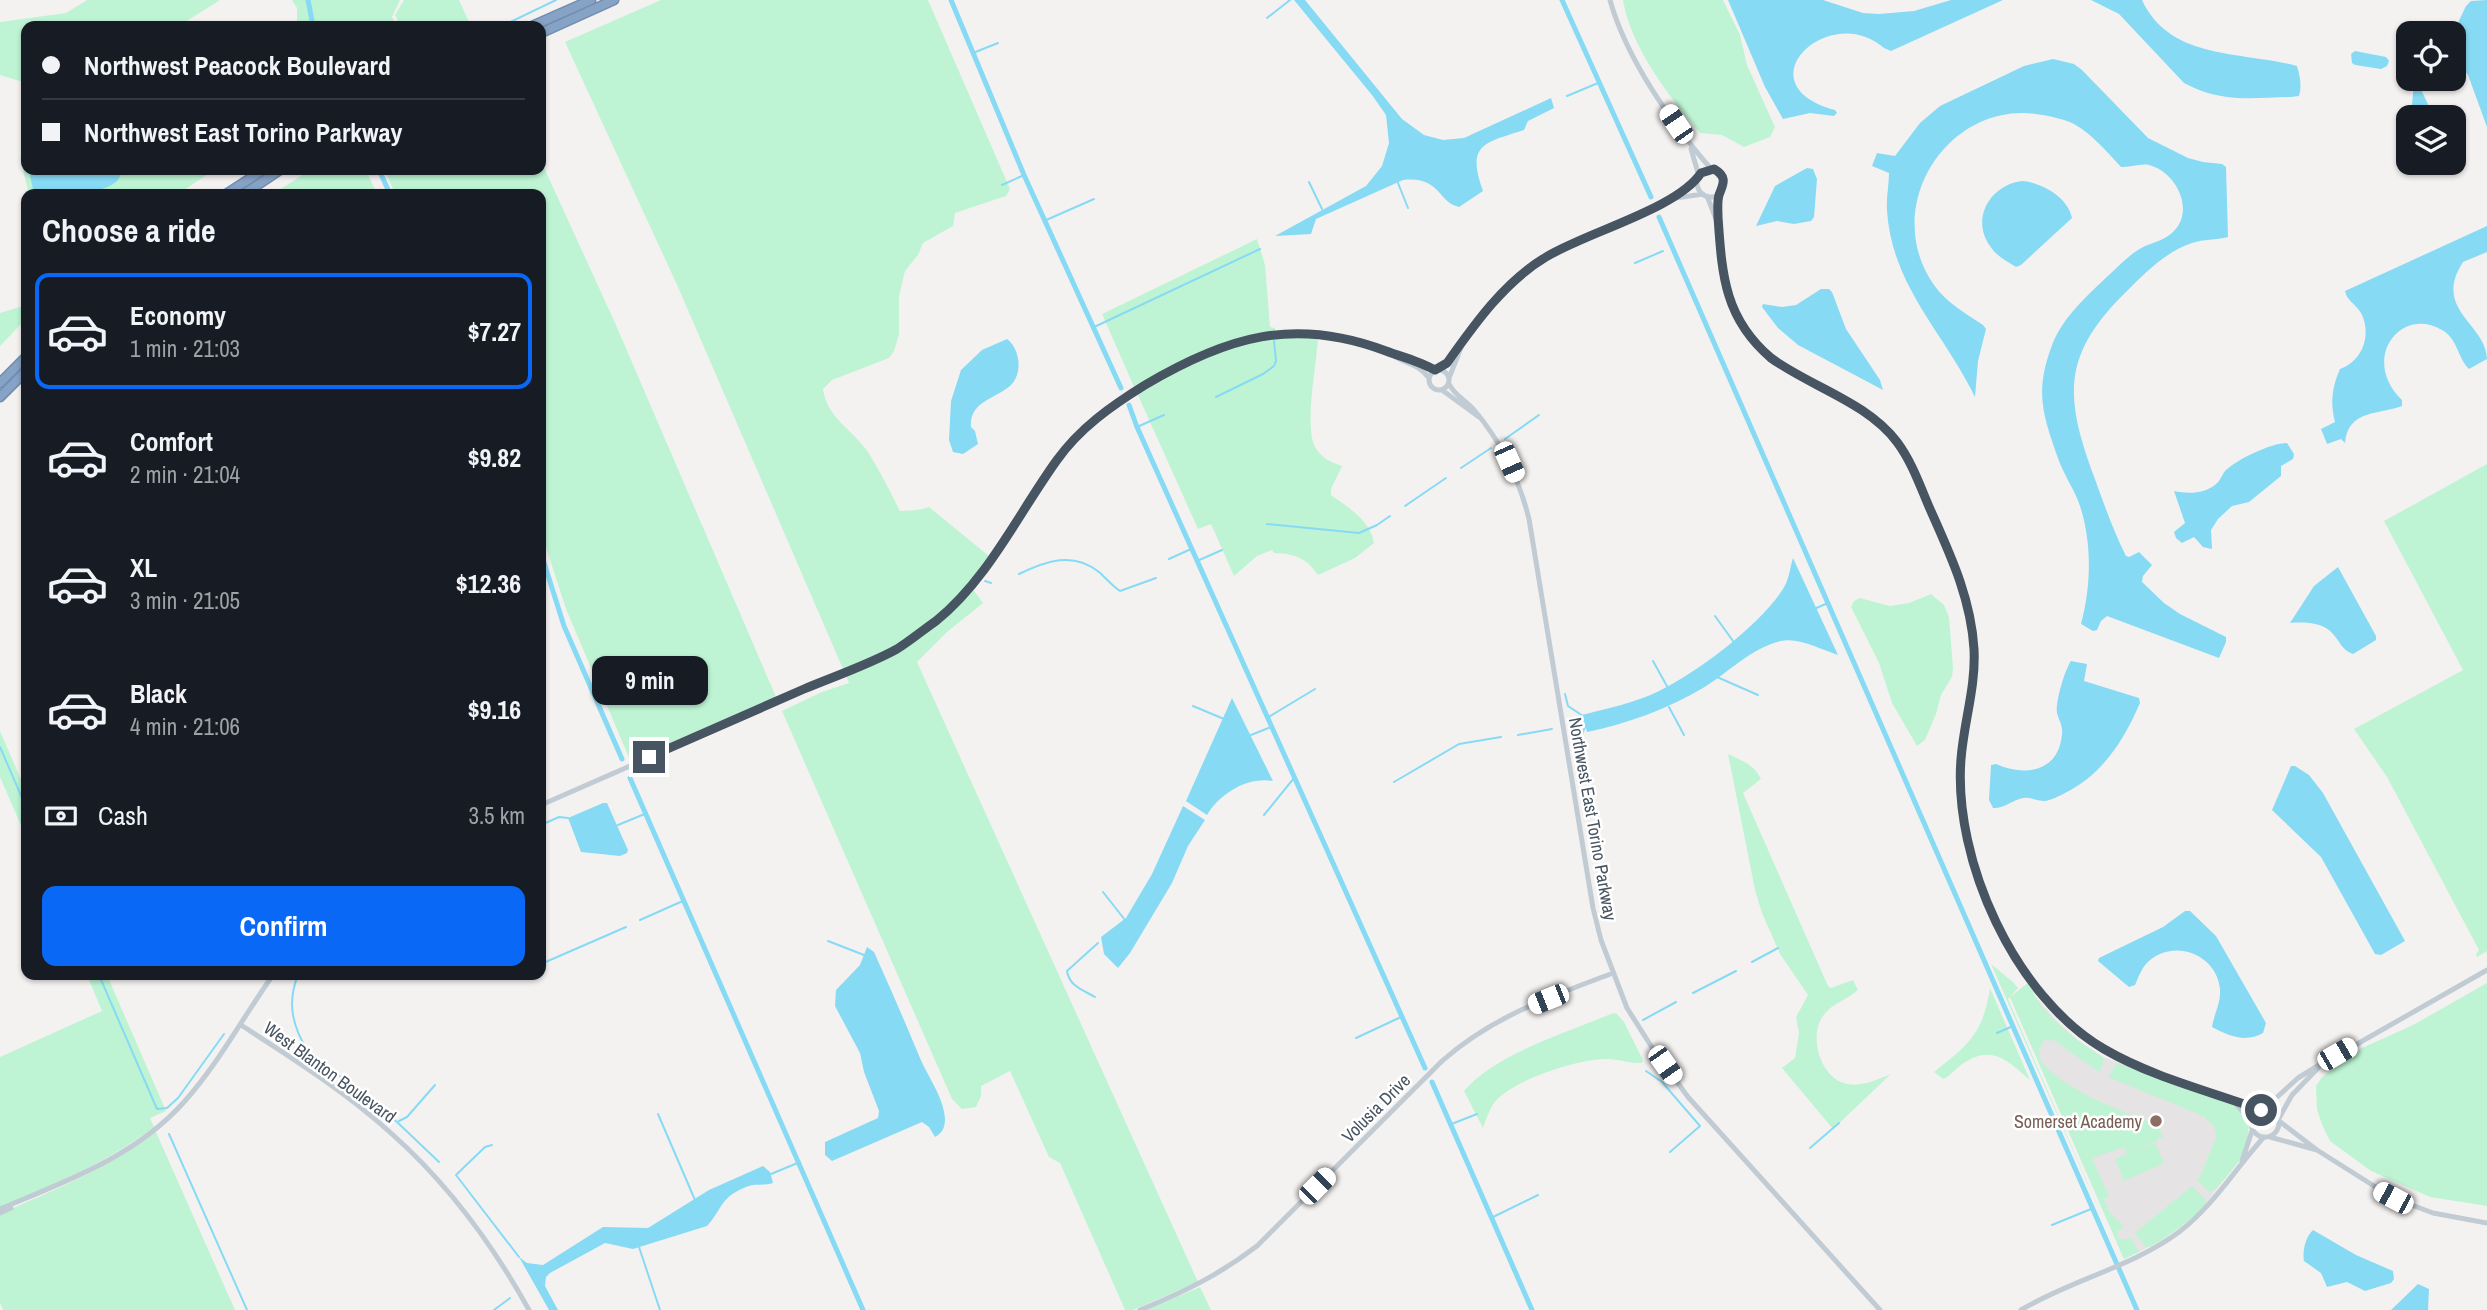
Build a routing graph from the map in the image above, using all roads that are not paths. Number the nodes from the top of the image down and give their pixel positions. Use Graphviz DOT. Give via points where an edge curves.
graph roads {
  1 [pos="592,0"];
  2 [pos="614,0"];
  3 [pos="1610,0"];
  4 [pos="544,21"];
  5 [pos="546,31"];
  6 [pos="1689,142"];
  7 [pos="1711,169"];
  8 [pos="254,175"];
  9 [pos="272,175"];
  10 [pos="1698,178"];
  11 [pos="234,189"];
  12 [pos="252,189"];
  13 [pos="1719,194"];
  14 [pos="1705,195"];
  15 [pos="1672,199"];
  16 [pos="1719,229"];
  17 [pos="1462,345"];
  18 [pos="1390,352"];
  19 [pos="21,362"];
  20 [pos="1437,370"];
  21 [pos="21,376"];
  22 [pos="1429,378"];
  23 [pos="1449,381"];
  24 [pos="0,383"];
  25 [pos="1442,390"];
  26 [pos="0,397"];
  27 [pos="1479,418"];
  28 [pos="546,803"];
  29 [pos="2487,970"];
  30 [pos="1613,972"];
  31 [pos="270,980"];
  32 [pos="240,1025"];
  33 [pos="2322,1064"];
  34 [pos="2233,1102"];
  35 [pos="2262,1110"];
  36 [pos="2279,1120"];
  37 [pos="2252,1125"];
  38 [pos="2265,1137"];
  39 [pos="2317,1150"];
  40 [pos="2242,1163"];
  41 [pos="0,1211"];
  42 [pos="2487,1223"];
  43 [pos="528,1310"];
  44 [pos="1140,1310"];
  45 [pos="1880,1310"];
  46 [pos="2021,1310"];
  1 -- 4 [label="highway"];
  2 -- 5 [label="highway"];
  3 -- 6 [label="street" via="1639,67"];
  6 -- 7 [label="street"];
  6 -- 10 [label="street"];
  7 -- 10 [label="street"];
  7 -- 13 [label="street" via="1724,180"];
  8 -- 11 [label="highway"];
  9 -- 12 [label="highway"];
  10 -- 14 [label="street" via="1698,188"];
  10 -- 15 [label="street"];
  13 -- 14 [label="street"];
  13 -- 16 [label="street"];
  14 -- 15 [label="street"];
  14 -- 16 [label="street"];
  15 -- 17 [label="street" via="1543,259 1507,288"];
  16 -- 34 [label="street" via="1726,290 1738,321 1771,358 1874,419 1897,442 1959,575 1974,649 1972,699 1961,758 1966,841 1993,913 2023,971 2061,1016 2104,1049"];
  17 -- 20 [label="street"];
  17 -- 23 [label="street"];
  18 -- 20 [label="street"];
  18 -- 22 [label="street" via="1415,364"];
  18 -- 28 [label="street" via="1341,337 1278,334 1235,342 1185,362 1094,419 1057,460 973,584 938,619 897,649"];
  19 -- 24 [label="highway"];
  20 -- 22 [label="street"];
  20 -- 23 [label="street" via="1446,372"];
  21 -- 26 [label="highway"];
  22 -- 25 [label="street" via="1432,388"];
  23 -- 25 [label="street"];
  23 -- 27 [label="street, Northwest East Torino Parkway"];
  25 -- 27 [label="street, Northwest East Torino Parkway"];
  27 -- 30 [label="street, Northwest East Torino Parkway" via="1509,462 1529,519 1593,908"];
  29 -- 33 [label="street"];
  30 -- 44 [label="street, Volusia Drive" via="1501,1018 1470,1038 1441,1061 1257,1246 1204,1283"];
  30 -- 45 [label="street, Northwest East Torino Parkway" via="1628,1008 1688,1097"];
  31 -- 32 [label="street"];
  32 -- 41 [label="street" via="191,1094 157,1128 109,1161"];
  32 -- 43 [label="street, West Blanton Boulevard" via="350,1100 440,1181 495,1255"];
  33 -- 35 [label="street"];
  33 -- 36 [label="street" via="2292,1095"];
  34 -- 35 [label="street"];
  34 -- 37 [label="street"];
  35 -- 36 [label="street"];
  35 -- 37 [label="street" via="2254,1115"];
  36 -- 38 [label="street" via="2276,1132"];
  36 -- 39 [label="street"];
  37 -- 38 [label="street"];
  37 -- 40 [label="street"];
  38 -- 39 [label="street"];
  38 -- 40 [label="street"];
  39 -- 42 [label="street" via="2393,1198 2433,1213"];
  40 -- 46 [label="street" via="2214,1200 2166,1241"];
}
